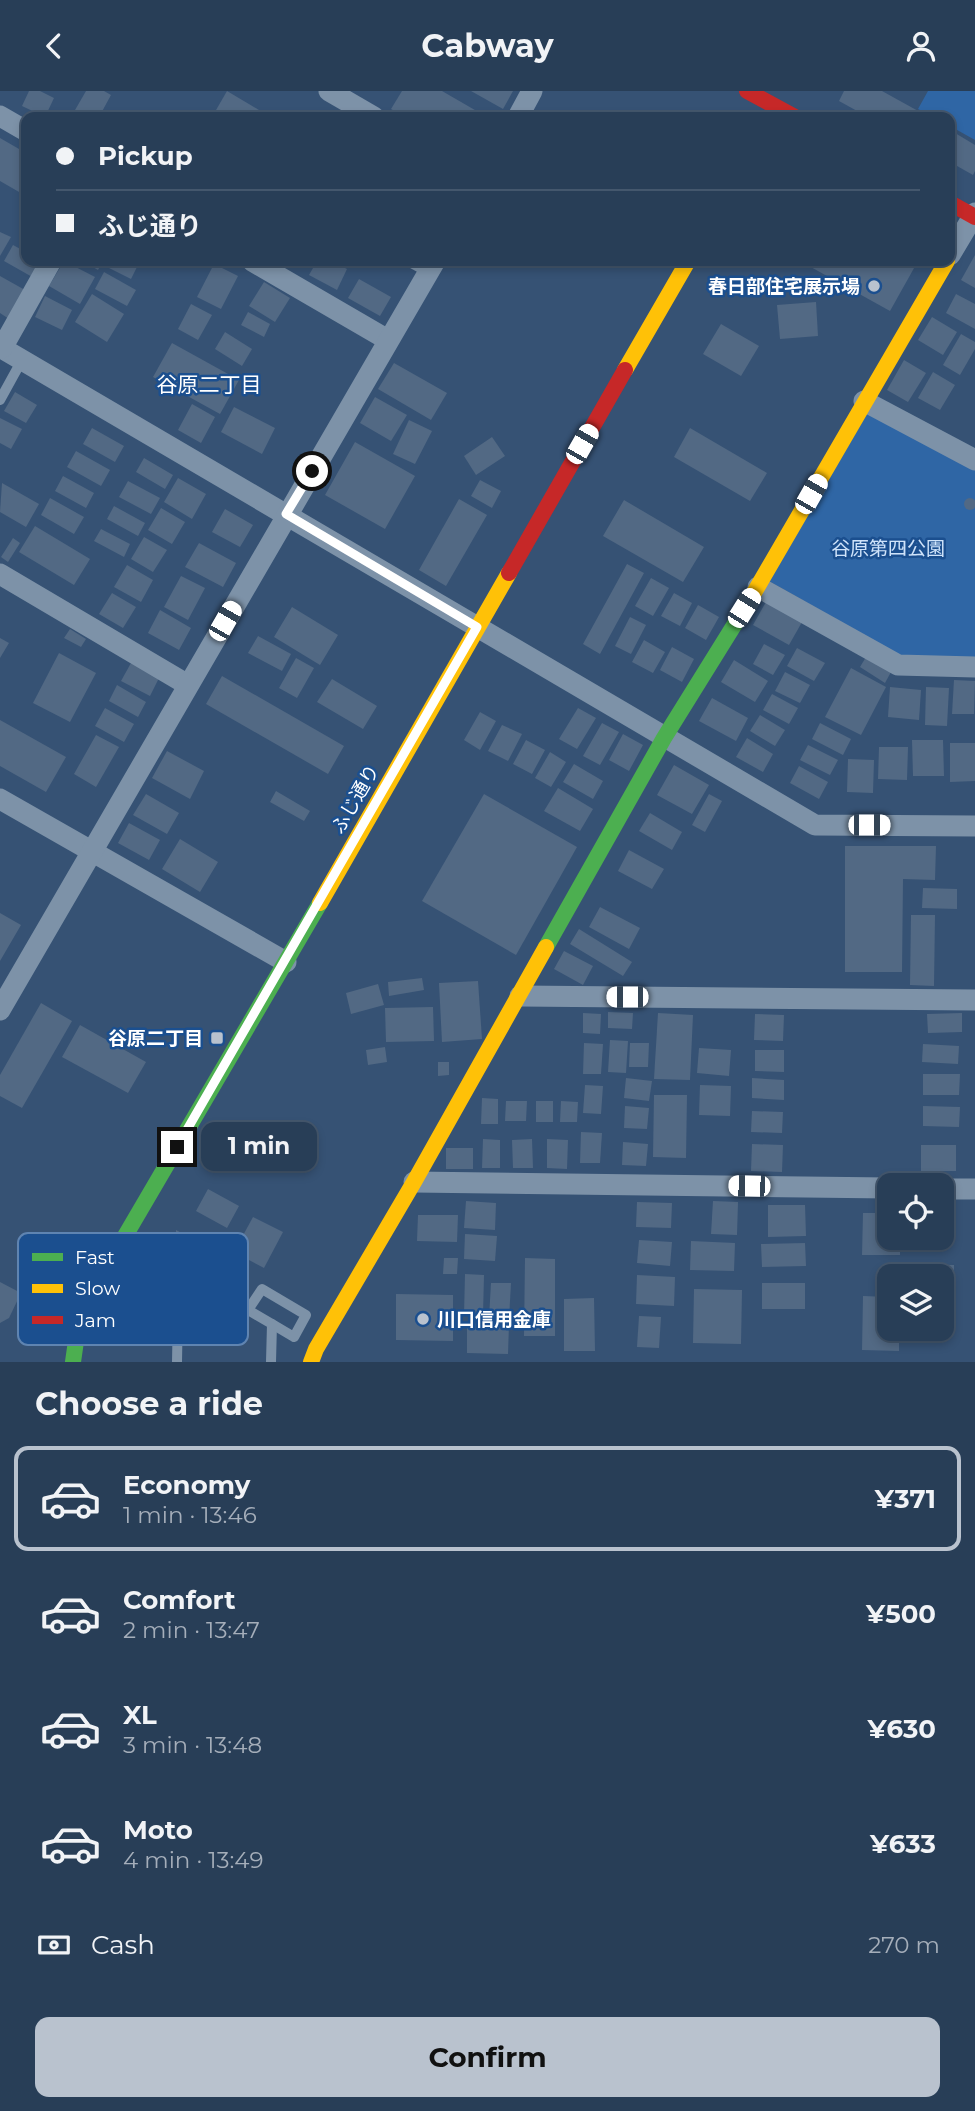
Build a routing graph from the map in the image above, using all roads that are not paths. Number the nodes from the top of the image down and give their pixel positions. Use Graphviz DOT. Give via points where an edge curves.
graph roads {
  1 [pos="329,91"];
  2 [pos="532,91"];
  3 [pos="747,91"];
  4 [pos="785,91"];
  5 [pos="365,112"];
  6 [pos="521,112"];
  7 [pos="773,112"];
  8 [pos="0,116"];
  9 [pos="21,128"];
  10 [pos="955,206"];
  11 [pos="974,215"];
  12 [pos="955,247"];
  13 [pos="48,266"];
  14 [pos="261,266"];
  15 [pos="431,266"];
  16 [pos="685,266"];
  17 [pos="944,266"];
  18 [pos="387,340"];
  19 [pos="1,348"];
  20 [pos="22,360"];
  21 [pos="0,400"];
  22 [pos="864,401"];
  23 [pos="975,460"];
  24 [pos="286,514"];
  25 [pos="0,574"];
  26 [pos="758,587"];
  27 [pos="477,627"];
  28 [pos="975,667"];
  29 [pos="188,685"];
  30 [pos="664,738"];
  31 [pos="0,799"];
  32 [pos="975,826"];
  33 [pos="91,852"];
  34 [pos="286,962"];
  35 [pos="520,996"];
  36 [pos="975,1000"];
  37 [pos="1,1006"];
  38 [pos="414,1182"];
  39 [pos="877,1188"];
  40 [pos="954,1189"];
  41 [pos="975,1189"];
  42 [pos="127,1233"];
  43 [pos="248,1310"];
  44 [pos="272,1324"];
  45 [pos="271,1362"];
  46 [pos="311,1362"];
  1 -- 5 [label="street"];
  2 -- 6 [label="street"];
  3 -- 7 [label="street"];
  4 -- 7 [label="street"];
  8 -- 9 [label="street"];
  10 -- 11 [label="street"];
  11 -- 12 [label="street"];
  13 -- 19 [label="street"];
  14 -- 18 [label="street"];
  15 -- 18 [label="street"];
  16 -- 27 [label="street, ふじ通り"];
  17 -- 22 [label="street"];
  18 -- 24 [label="street"];
  19 -- 20 [label="street"];
  20 -- 21 [label="lane"];
  20 -- 24 [label="street"];
  22 -- 23 [label="street"];
  22 -- 26 [label="street"];
  24 -- 27 [label="street"];
  24 -- 29 [label="street"];
  25 -- 29 [label="street"];
  26 -- 28 [label="street" via="898,664"];
  26 -- 30 [label="street"];
  27 -- 30 [label="street"];
  27 -- 34 [label="street, ふじ通り"];
  29 -- 33 [label="street"];
  30 -- 32 [label="street" via="816,825"];
  30 -- 35 [label="street"];
  31 -- 33 [label="street"];
  33 -- 34 [label="street"];
  33 -- 37 [label="street"];
  34 -- 42 [label="street, ふじ通り"];
  35 -- 36 [label="street"];
  35 -- 38 [label="street"];
  38 -- 39 [label="street"];
  38 -- 46 [label="street"];
  40 -- 41 [label="street"];
  43 -- 44 [label="lane"];
  43 -- 44 [label="lane" via="262,1289 306,1315 295,1337"];
  44 -- 45 [label="lane"];
}
